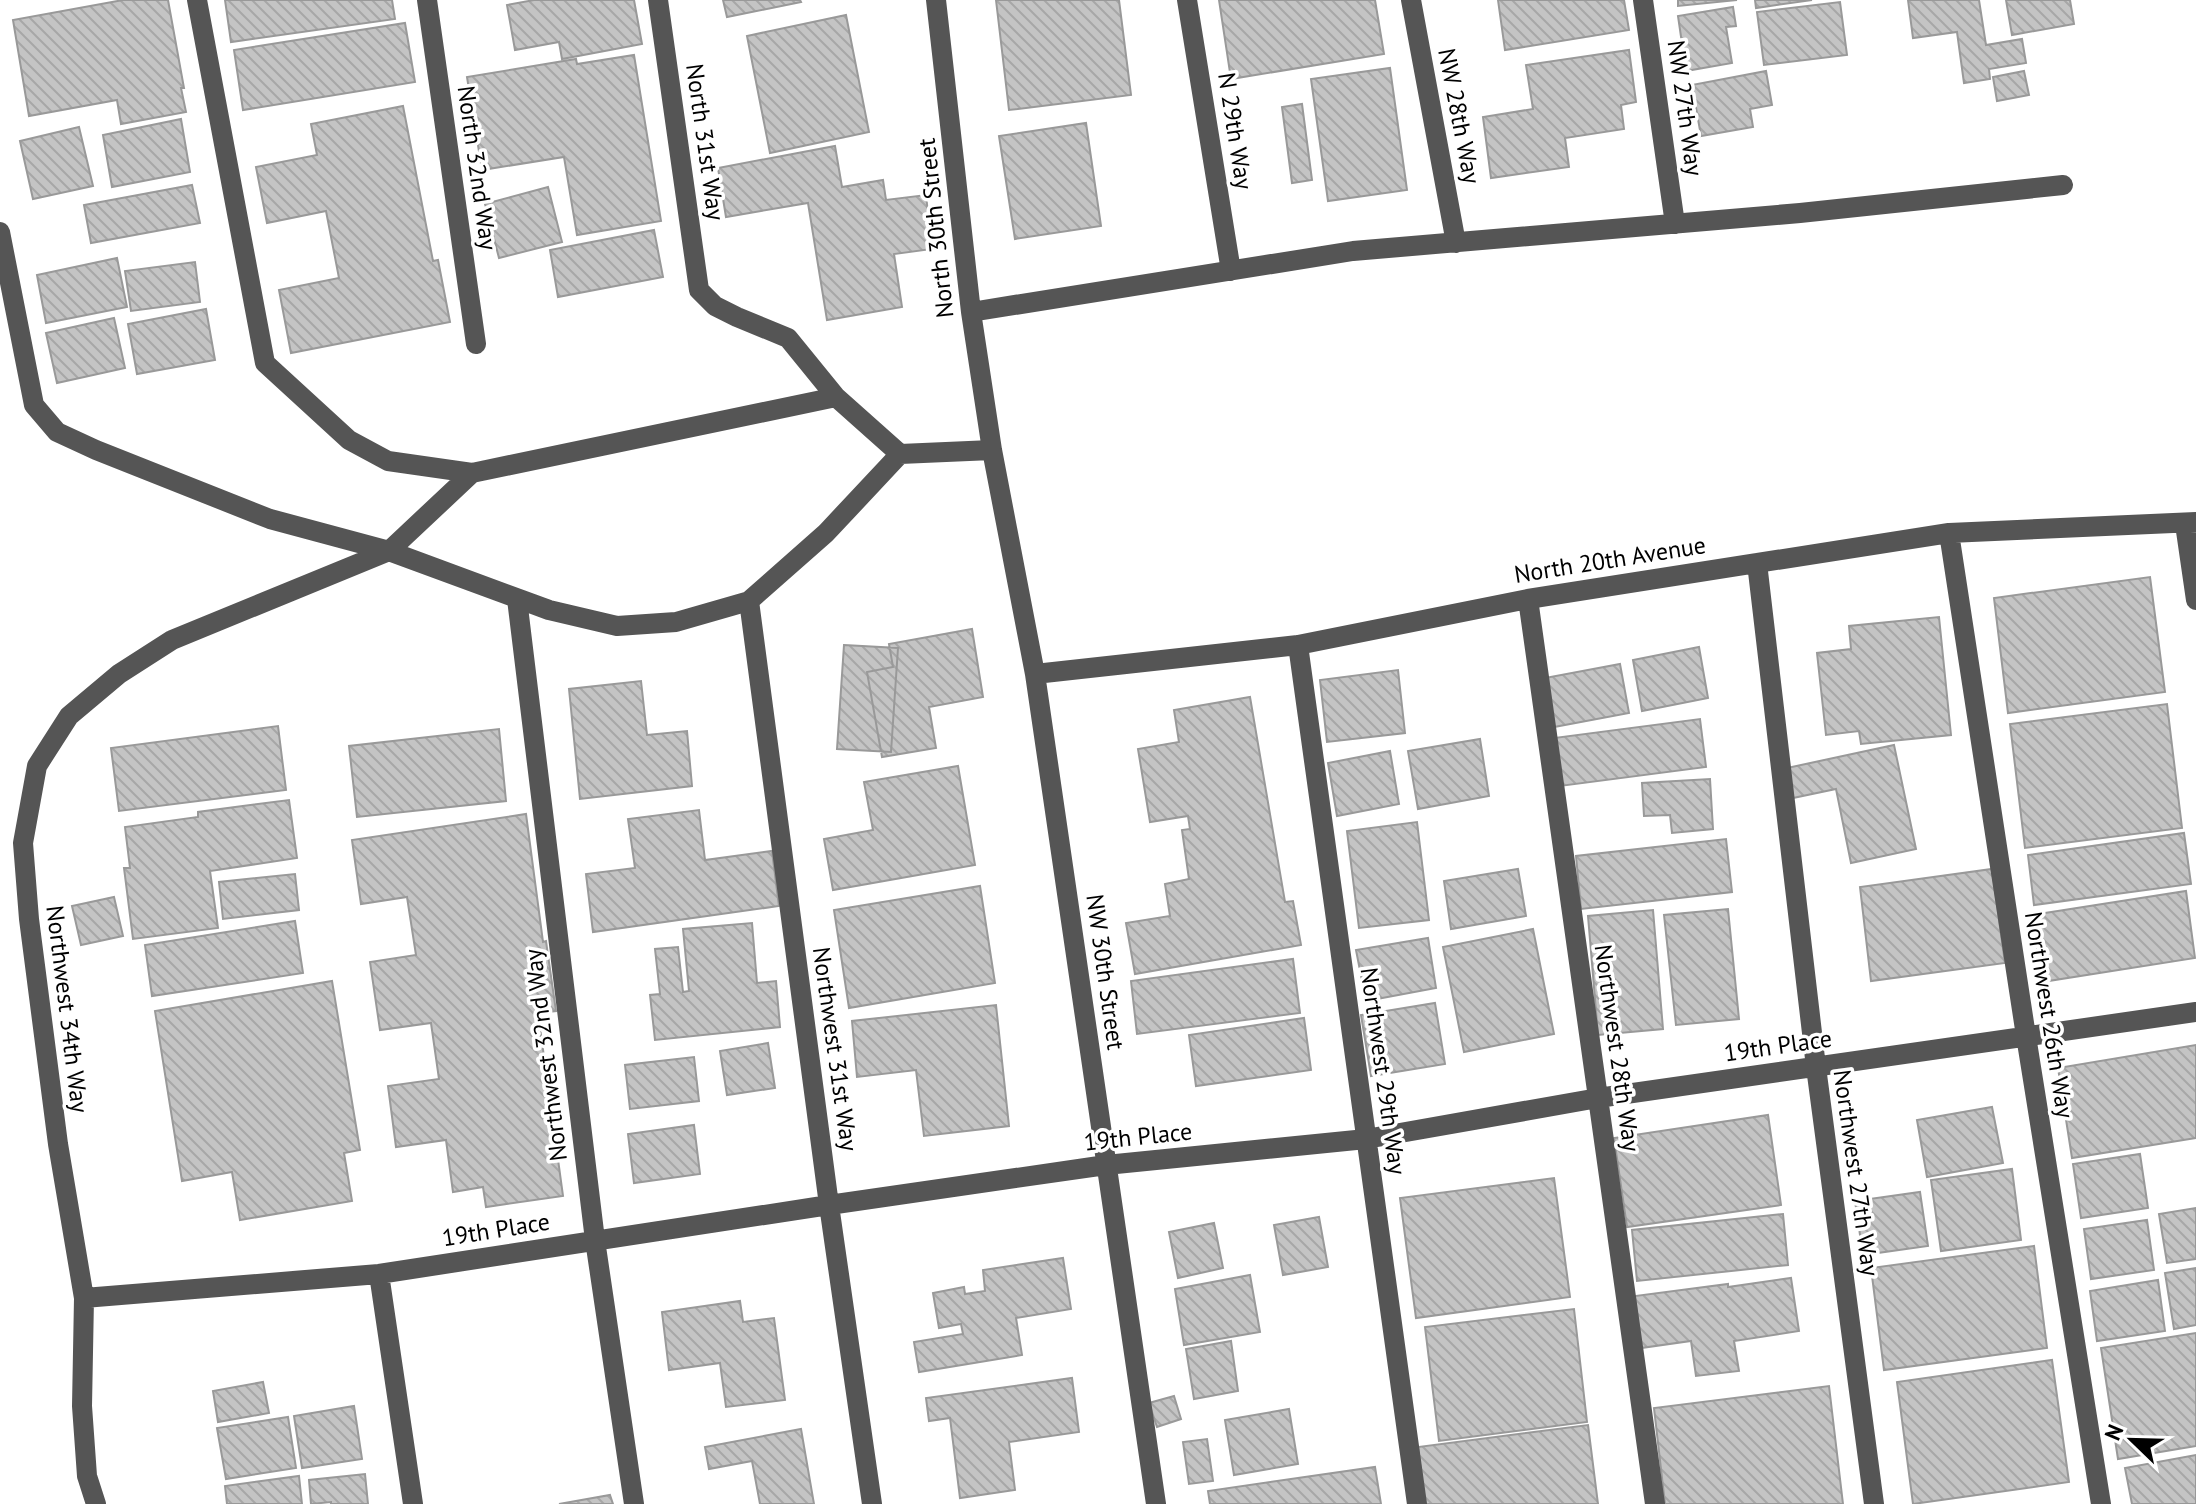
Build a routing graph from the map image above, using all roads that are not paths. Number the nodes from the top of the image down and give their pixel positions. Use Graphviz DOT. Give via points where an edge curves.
graph roads {
  1 [pos="197,0"];
  2 [pos="427,0"];
  3 [pos="658,0"];
  4 [pos="936,0"];
  5 [pos="1187,0"];
  6 [pos="1411,0"];
  7 [pos="1643,0"];
  8 [pos="2063,185"];
  9 [pos="1675,224"];
  10 [pos="0,232"];
  11 [pos="1456,243"];
  12 [pos="1231,271"];
  13 [pos="971,312"];
  14 [pos="476,344"];
  15 [pos="836,397"];
  16 [pos="992,450"];
  17 [pos="900,454"];
  18 [pos="472,473"];
  19 [pos="2190,523"];
  20 [pos="1949,533"];
  21 [pos="389,551"];
  22 [pos="1757,563"];
  23 [pos="517,599"];
  24 [pos="1528,599"];
  25 [pos="2196,600"];
  26 [pos="749,601"];
  27 [pos="1298,645"];
  28 [pos="1035,674"];
  29 [pos="2196,1012"];
  30 [pos="2026,1036"];
  31 [pos="1816,1067"];
  32 [pos="1598,1098"];
  33 [pos="1366,1139"];
  34 [pos="1106,1165"];
  35 [pos="829,1205"];
  36 [pos="595,1240"];
  37 [pos="379,1274"];
  38 [pos="84,1298"];
  39 [pos="96,1504"];
  40 [pos="413,1504"];
  41 [pos="634,1504"];
  42 [pos="872,1504"];
  43 [pos="1156,1504"];
  44 [pos="1417,1504"];
  45 [pos="1655,1504"];
  46 [pos="1874,1504"];
  47 [pos="2101,1504"];
  1 -- 18 [label="street" via="265,363 349,440 388,461"];
  2 -- 14 [label="street, North 32nd Way"];
  3 -- 15 [label="street, North 31st Way" via="699,290 715,306 788,338"];
  4 -- 13 [label="street, North 30th Street"];
  5 -- 12 [label="street, N 29th Way"];
  6 -- 11 [label="street, NW 28th Way"];
  7 -- 9 [label="street, NW 27th Way"];
  8 -- 9 [label="street"];
  9 -- 11 [label="street"];
  10 -- 21 [label="street" via="34,405 57,432 270,519"];
  11 -- 12 [label="street" via="1353,251"];
  12 -- 13 [label="street"];
  13 -- 16 [label="street, North 30th Street"];
  15 -- 17 [label="street"];
  15 -- 18 [label="street"];
  16 -- 17 [label="street"];
  16 -- 28 [label="street, NW 30th Street"];
  17 -- 26 [label="street" via="826,533"];
  18 -- 21 [label="street, Northwest 34th Way"];
  19 -- 20 [label="street, North 20th Avenue"];
  19 -- 25 [label="street"];
  20 -- 22 [label="street, North 20th Avenue"];
  20 -- 30 [label="street, Northwest 26th Way"];
  21 -- 23 [label="street"];
  21 -- 38 [label="street, Northwest 34th Way" via="172,640 119,674 69,716 37,766 23,843 29,919"];
  22 -- 24 [label="street, North 20th Avenue"];
  22 -- 31 [label="street, Northwest 27th Way"];
  23 -- 26 [label="street" via="617,626 676,622"];
  23 -- 36 [label="street, Northwest 32nd Way"];
  24 -- 27 [label="street, North 20th Avenue"];
  24 -- 32 [label="street, Northwest 28th Way"];
  26 -- 35 [label="street, Northwest 31st Way"];
  27 -- 28 [label="street, North 20th Avenue"];
  27 -- 33 [label="street, Northwest 29th Way"];
  28 -- 34 [label="street, NW 30th Street"];
  29 -- 30 [label="street, 19th Place"];
  30 -- 31 [label="street, 19th Place"];
  30 -- 47 [label="street, Northwest 26th Way"];
  31 -- 32 [label="street, 19th Place"];
  31 -- 46 [label="street, Northwest 27th Way"];
  32 -- 33 [label="street, 19th Place"];
  32 -- 45 [label="street, Northwest 28th Way"];
  33 -- 34 [label="street, 19th Place"];
  33 -- 44 [label="street, Northwest 29th Way"];
  34 -- 35 [label="street, 19th Place"];
  34 -- 43 [label="street, NW 30th Street"];
  35 -- 36 [label="street, 19th Place"];
  35 -- 42 [label="street, Northwest 31st Way"];
  36 -- 37 [label="street, 19th Place"];
  36 -- 41 [label="street, Northwest 32nd Way"];
  37 -- 38 [label="street, 19th Place"];
  37 -- 40 [label="street"];
  38 -- 39 [label="street, Northwest 34th Way" via="82,1406 87,1476"];
}
